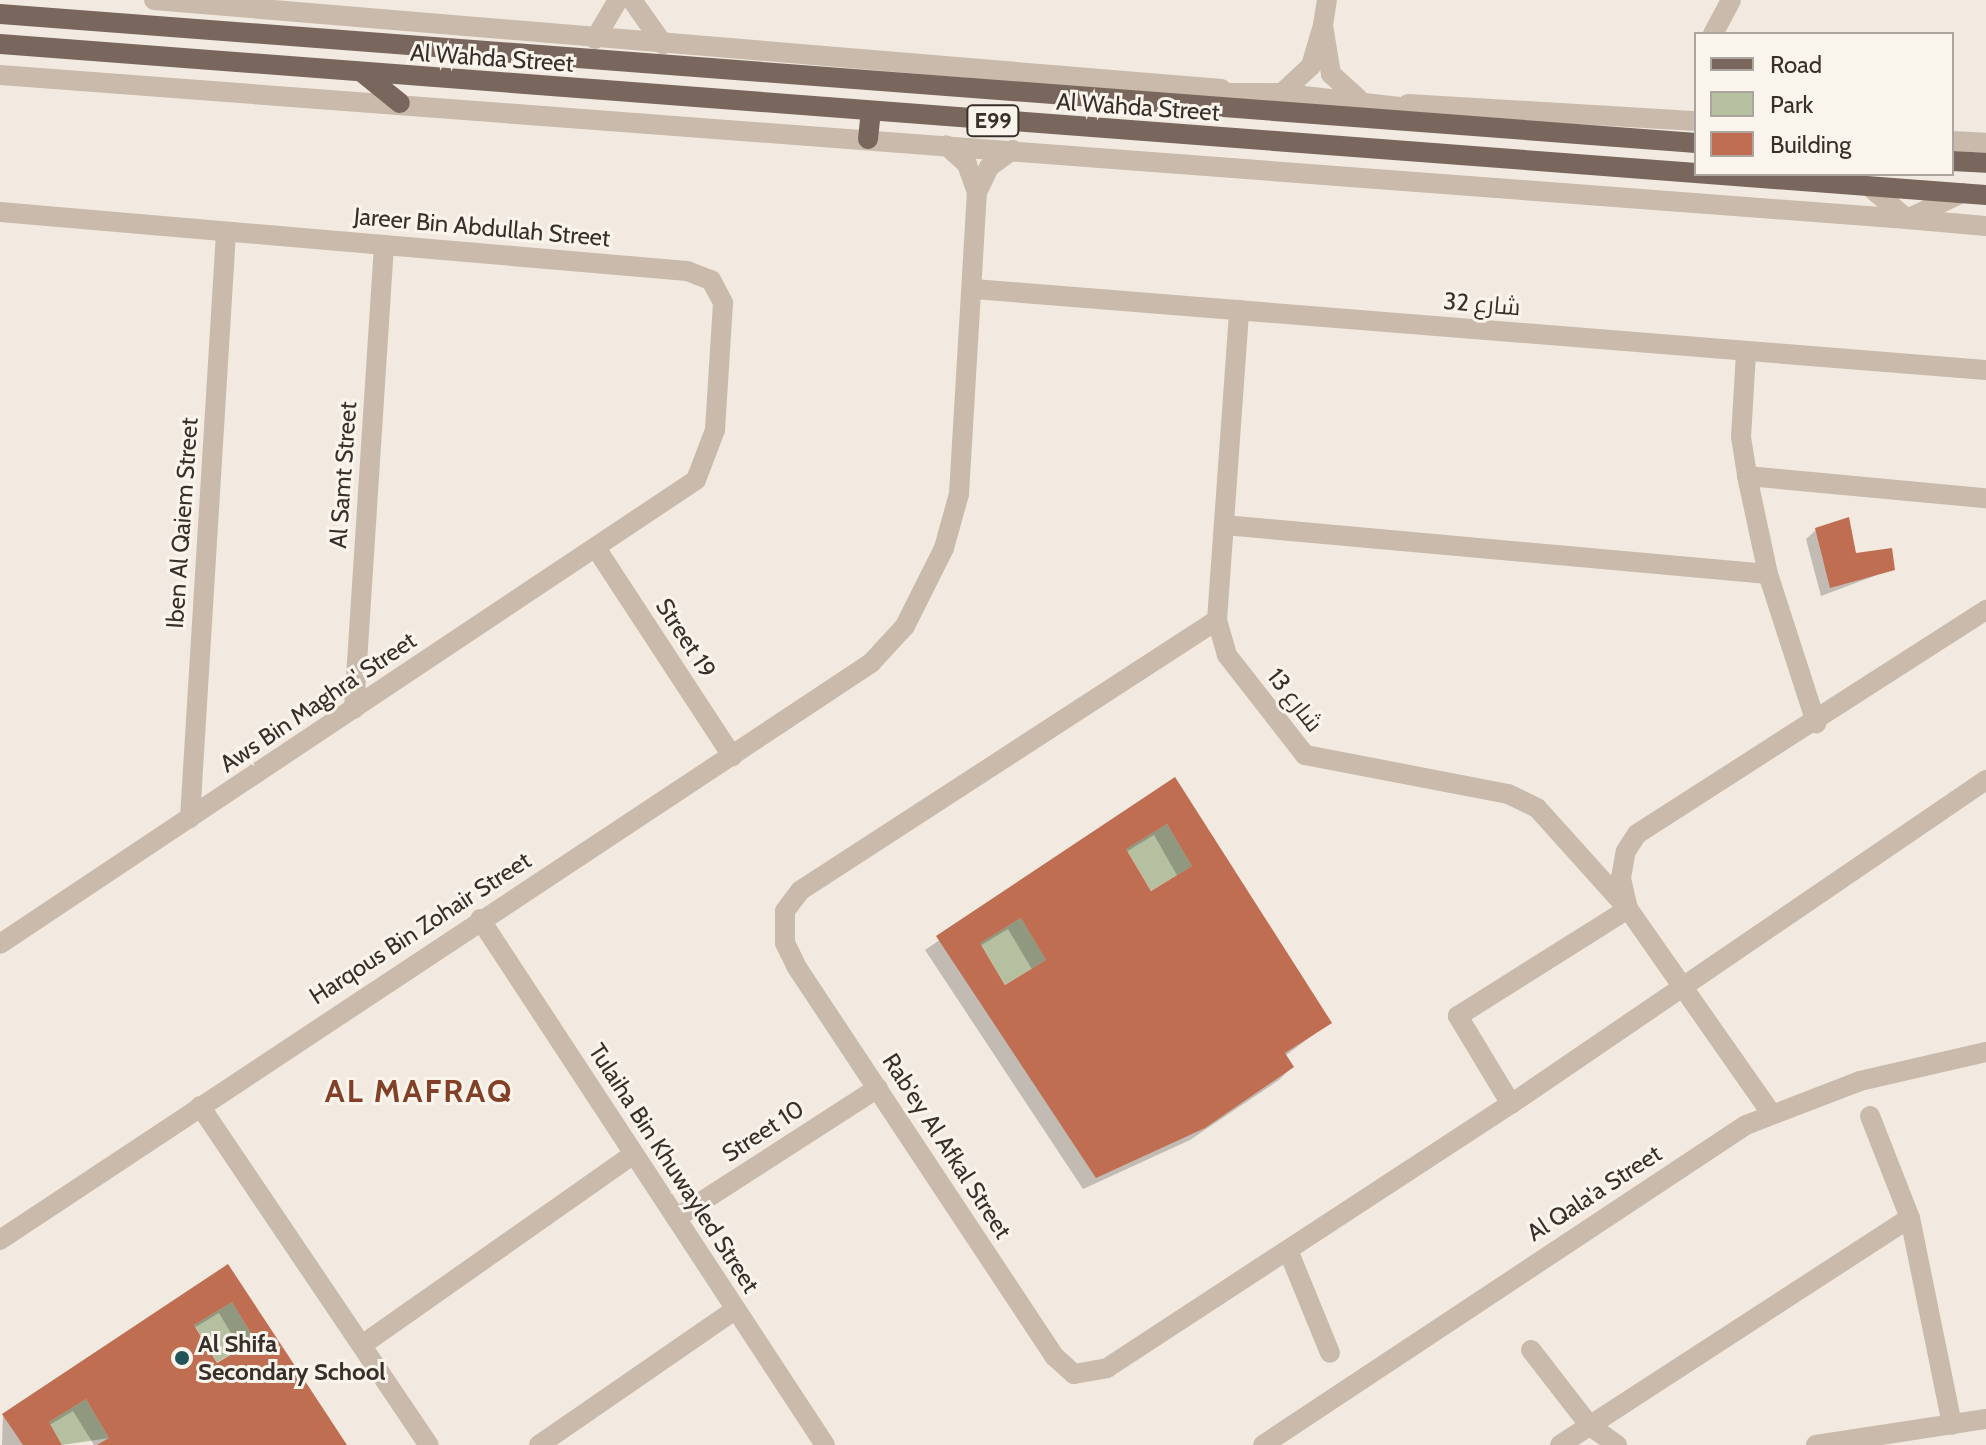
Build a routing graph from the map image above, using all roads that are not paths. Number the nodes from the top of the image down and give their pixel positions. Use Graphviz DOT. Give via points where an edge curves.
graph roads {
  1 [pos="154,0"];
  2 [pos="618,0"];
  3 [pos="632,0"];
  4 [pos="1327,0"];
  5 [pos="1731,0"];
  6 [pos="0,14"];
  7 [pos="1323,25"];
  8 [pos="1714,32"];
  9 [pos="527,35"];
  10 [pos="595,39"];
  11 [pos="0,44"];
  12 [pos="663,44"];
  13 [pos="495,50"];
  14 [pos="735,59"];
  15 [pos="364,74"];
  16 [pos="0,75"];
  17 [pos="1221,89"];
  18 [pos="1278,93"];
  19 [pos="1187,102"];
  20 [pos="1365,102"];
  21 [pos="400,103"];
  22 [pos="1408,104"];
  23 [pos="871,112"];
  24 [pos="1694,121"];
  25 [pos="1451,125"];
  26 [pos="868,139"];
  27 [pos="1954,141"];
  28 [pos="1694,143"];
  29 [pos="1986,143"];
  30 [pos="946,145"];
  31 [pos="1012,150"];
  32 [pos="1954,161"];
  33 [pos="1986,163"];
  34 [pos="1764,176"];
  35 [pos="1782,183"];
  36 [pos="1872,189"];
  37 [pos="977,192"];
  38 [pos="1962,193"];
  39 [pos="1986,195"];
  40 [pos="0,212"];
  41 [pos="1907,219"];
  42 [pos="1986,226"];
  43 [pos="226,232"];
  44 [pos="384,245"];
  45 [pos="974,289"];
  46 [pos="1239,310"];
  47 [pos="1746,353"];
  48 [pos="1986,370"];
  49 [pos="1747,476"];
  50 [pos="1986,498"];
  51 [pos="665,503"];
  52 [pos="1224,525"];
  53 [pos="596,548"];
  54 [pos="1768,574"];
  55 [pos="1984,616"];
  56 [pos="1217,620"];
  57 [pos="354,709"];
  58 [pos="1816,723"];
  59 [pos="732,756"];
  60 [pos="1986,780"];
  61 [pos="190,818"];
  62 [pos="1628,909"];
  63 [pos="480,919"];
  64 [pos="0,944"];
  65 [pos="1685,987"];
  66 [pos="1986,1052"];
  67 [pos="878,1088"];
  68 [pos="1511,1104"];
  69 [pos="200,1106"];
  70 [pos="1771,1113"];
  71 [pos="1870,1116"];
  72 [pos="634,1154"];
  73 [pos="676,1218"];
  74 [pos="1910,1218"];
  75 [pos="0,1240"];
  76 [pos="1288,1250"];
  77 [pos="736,1309"];
  78 [pos="362,1345"];
  79 [pos="1531,1350"];
  80 [pos="1330,1353"];
  81 [pos="1986,1419"];
  82 [pos="1952,1425"];
  83 [pos="1590,1426"];
  84 [pos="429,1445"];
  85 [pos="539,1445"];
  86 [pos="825,1445"];
  87 [pos="1263,1445"];
  88 [pos="1560,1445"];
  89 [pos="1617,1445"];
  90 [pos="1816,1445"];
  1 -- 9 [label="street"];
  2 -- 10 [label="street"];
  3 -- 12 [label="street"];
  4 -- 7 [label="street"];
  5 -- 8 [label="street"];
  6 -- 13 [label="main road, Al Wahda Street / E99"];
  7 -- 18 [label="street" via="1302,81"];
  7 -- 20 [label="street" via="1331,74"];
  9 -- 10 [label="street"];
  9 -- 13 [label="main road"];
  10 -- 12 [label="street"];
  11 -- 15 [label="main road, Al Wahda Street / E99"];
  12 -- 14 [label="street"];
  13 -- 14 [label="main road, Al Wahda Street / E99"];
  14 -- 17 [label="street"];
  14 -- 19 [label="main road, Al Wahda Street / E99"];
  15 -- 21 [label="main road"];
  15 -- 23 [label="main road, Al Wahda Street / E99"];
  16 -- 21 [label="street"];
  17 -- 18 [label="street"];
  17 -- 19 [label="street"];
  18 -- 20 [label="street"];
  19 -- 25 [label="main road, Al Wahda Street / E99"];
  20 -- 22 [label="street"];
  21 -- 26 [label="street"];
  22 -- 24 [label="street"];
  22 -- 25 [label="street"];
  23 -- 26 [label="main road"];
  23 -- 35 [label="main road, Al Wahda Street / E99"];
  25 -- 28 [label="main road, Al Wahda Street / E99"];
  26 -- 30 [label="street"];
  27 -- 29 [label="street"];
  30 -- 31 [label="street"];
  30 -- 37 [label="street" via="967,164"];
  31 -- 37 [label="street" via="989,167"];
  31 -- 41 [label="street"];
  32 -- 33 [label="main road"];
  34 -- 35 [label="main road"];
  35 -- 36 [label="main road, Al Wahda Street / E99"];
  36 -- 38 [label="main road, Al Wahda Street / E99"];
  36 -- 41 [label="street"];
  37 -- 45 [label="street, Harqous Bin Zohair Street"];
  38 -- 39 [label="main road, Al Wahda Street / E99"];
  38 -- 41 [label="street"];
  40 -- 43 [label="street, Jareer Bin Abdullah Street"];
  41 -- 42 [label="street"];
  43 -- 44 [label="street, Jareer Bin Abdullah Street"];
  43 -- 61 [label="street, Iben Al Qaiem Street"];
  44 -- 51 [label="street, Jareer Bin Abdullah Street" via="687,271 711,280 723,303 715,430 696,480"];
  44 -- 57 [label="street, Al Samt Street"];
  45 -- 46 [label="street, شارع 32"];
  45 -- 59 [label="street, Harqous Bin Zohair Street" via="959,494 944,548 905,626 871,663"];
  46 -- 47 [label="street, شارع 32"];
  46 -- 52 [label="street, شارع 13"];
  47 -- 48 [label="street, شارع 32"];
  47 -- 49 [label="street" via="1741,437"];
  49 -- 50 [label="street"];
  49 -- 54 [label="street"];
  51 -- 53 [label="street, Aws Bin Maghra' Street"];
  52 -- 54 [label="street"];
  52 -- 56 [label="street, شارع 13"];
  53 -- 57 [label="street, Aws Bin Maghra' Street"];
  53 -- 59 [label="street, Street 19"];
  54 -- 58 [label="street"];
  55 -- 58 [label="street"];
  56 -- 62 [label="street, شارع 13" via="1227,655 1305,755 1508,794 1537,808"];
  56 -- 67 [label="street, Rab'ey Al Afkal Street" via="800,891 783,921 796,966"];
  57 -- 61 [label="street, Aws Bin Maghra' Street"];
  58 -- 62 [label="street" via="1637,834 1622,865"];
  59 -- 63 [label="street, Harqous Bin Zohair Street"];
  60 -- 65 [label="street"];
  61 -- 64 [label="street, Aws Bin Maghra' Street"];
  62 -- 65 [label="street, شارع 13"];
  62 -- 68 [label="street" via="1458,1016"];
  63 -- 69 [label="street, Harqous Bin Zohair Street"];
  63 -- 72 [label="street, Tulaiha Bin Khuwayled Street"];
  65 -- 68 [label="street"];
  65 -- 70 [label="street, شارع 13"];
  66 -- 70 [label="street, Al Qala'a Street" via="1860,1081"];
  67 -- 73 [label="street, Street 10"];
  67 -- 76 [label="street, Rab'ey Al Afkal Street" via="1054,1356 1074,1374 1094,1374"];
  68 -- 76 [label="street"];
  69 -- 75 [label="street, Harqous Bin Zohair Street"];
  69 -- 78 [label="street"];
  70 -- 87 [label="street, Al Qala'a Street"];
  71 -- 74 [label="street"];
  72 -- 73 [label="street, Tulaiha Bin Khuwayled Street"];
  72 -- 78 [label="street"];
  73 -- 77 [label="street, Tulaiha Bin Khuwayled Street"];
  74 -- 82 [label="street"];
  74 -- 83 [label="street"];
  76 -- 80 [label="street"];
  77 -- 85 [label="street"];
  77 -- 86 [label="street, Tulaiha Bin Khuwayled Street"];
  78 -- 84 [label="street"];
  79 -- 83 [label="street"];
  81 -- 82 [label="street"];
  82 -- 90 [label="street"];
  83 -- 88 [label="street"];
  83 -- 89 [label="street"];
}
